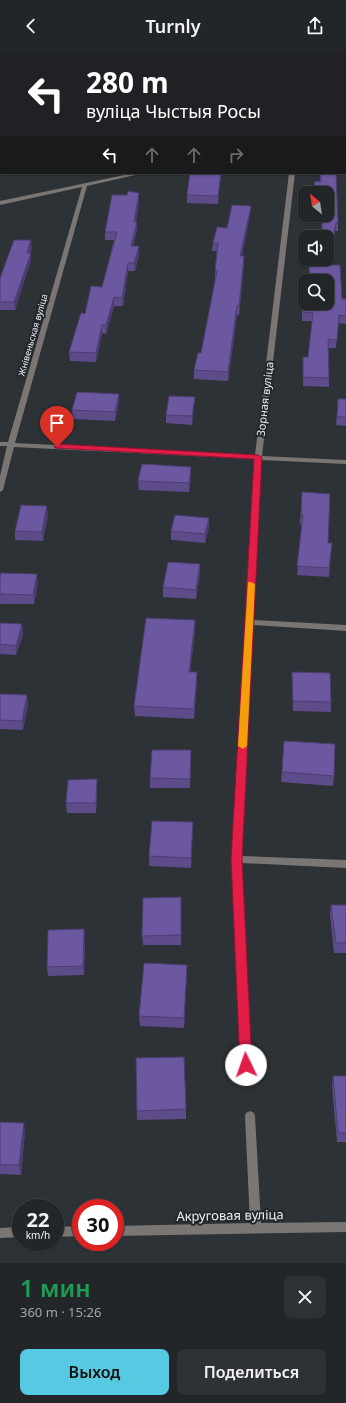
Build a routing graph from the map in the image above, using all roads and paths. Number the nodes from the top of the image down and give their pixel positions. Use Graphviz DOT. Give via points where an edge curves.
graph roads {
  1 [pos="136,174"];
  2 [pos="292,174"];
  3 [pos="86,184"];
  4 [pos="0,203"];
  5 [pos="0,444"];
  6 [pos="11,444"];
  7 [pos="258,457"];
  8 [pos="346,462"];
  9 [pos="0,490"];
  10 [pos="249,622"];
  11 [pos="346,628"];
  12 [pos="237,859"];
  13 [pos="346,864"];
  14 [pos="247,1081"];
  15 [pos="250,1116"];
  16 [pos="346,1227"];
  17 [pos="256,1228"];
  18 [pos="124,1231"];
  19 [pos="12,1232"];
  20 [pos="0,1233"];
  1 -- 3 [label="street"];
  2 -- 7 [label="street, Зорная вуліца"];
  3 -- 4 [label="street"];
  3 -- 6 [label="street, Жнівеньская вуліца"];
  5 -- 6 [label="street"];
  6 -- 7 [label="street"];
  6 -- 9 [label="street, Жнівеньская вуліца"];
  7 -- 8 [label="street"];
  7 -- 10 [label="street, Зорная вуліца"];
  10 -- 11 [label="street"];
  10 -- 12 [label="street, Зорная вуліца"];
  12 -- 13 [label="street"];
  12 -- 14 [label="street, Зорная вуліца"];
  15 -- 17 [label="street"];
  16 -- 17 [label="street, Акруговая вуліца"];
  17 -- 18 [label="street, Акруговая вуліца"];
  19 -- 20 [label="street"];
}
